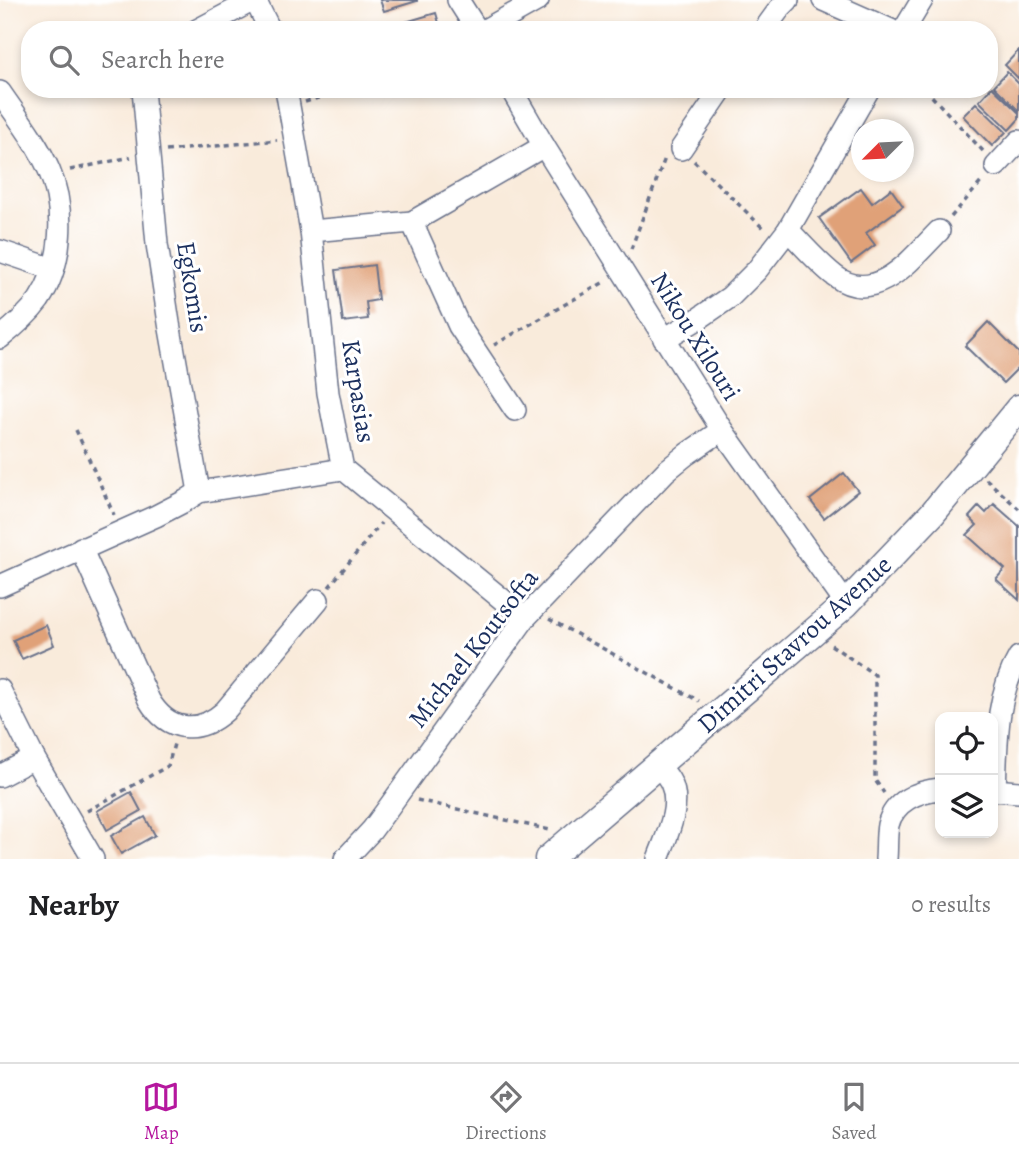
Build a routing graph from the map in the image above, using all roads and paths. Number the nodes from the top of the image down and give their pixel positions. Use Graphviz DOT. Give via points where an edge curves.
graph roads {
  1 [pos="254,0"];
  2 [pos="458,0"];
  3 [pos="538,0"];
  4 [pos="788,0"];
  5 [pos="823,0"];
  6 [pos="922,0"];
  7 [pos="214,21"];
  8 [pos="265,21"];
  9 [pos="471,21"];
  10 [pos="501,21"];
  11 [pos="771,21"];
  12 [pos="871,21"];
  13 [pos="909,21"];
  14 [pos="0,92"];
  15 [pos="144,98"];
  16 [pos="288,98"];
  17 [pos="516,98"];
  18 [pos="717,98"];
  19 [pos="864,98"];
  20 [pos="933,98"];
  21 [pos="295,138"];
  22 [pos="1019,141"];
  23 [pos="544,146"];
  24 [pos="681,149"];
  25 [pos="149,153"];
  26 [pos="996,166"];
  27 [pos="51,175"];
  28 [pos="412,222"];
  29 [pos="311,231"];
  30 [pos="939,231"];
  31 [pos="783,236"];
  32 [pos="0,251"];
  33 [pos="53,269"];
  34 [pos="622,271"];
  35 [pos="0,338"];
  36 [pos="664,339"];
  37 [pos="478,355"];
  38 [pos="1019,408"];
  39 [pos="514,410"];
  40 [pos="76,430"];
  41 [pos="722,430"];
  42 [pos="972,466"];
  43 [pos="343,469"];
  44 [pos="199,492"];
  45 [pos="392,509"];
  46 [pos="1019,509"];
  47 [pos="122,531"];
  48 [pos="81,548"];
  49 [pos="0,586"];
  50 [pos="318,600"];
  51 [pos="846,604"];
  52 [pos="529,614"];
  53 [pos="813,632"];
  54 [pos="1019,657"];
  55 [pos="0,690"];
  56 [pos="719,712"];
  57 [pos="180,726"];
  58 [pos="34,758"];
  59 [pos="658,765"];
  60 [pos="995,775"];
  61 [pos="0,776"];
  62 [pos="935,790"];
  63 [pos="998,790"];
  64 [pos="1019,792"];
  65 [pos="397,796"];
  66 [pos="895,810"];
  67 [pos="70,820"];
  68 [pos="576,836"];
  69 [pos="93,859"];
  70 [pos="345,859"];
  71 [pos="548,859"];
  72 [pos="658,859"];
  73 [pos="886,859"];
  1 -- 7 [label="street"];
  1 -- 8 [label="street"];
  2 -- 9 [label="street"];
  3 -- 10 [label="street"];
  4 -- 11 [label="street"];
  5 -- 12 [label="street"];
  6 -- 13 [label="street"];
  14 -- 27 [label="street"];
  15 -- 25 [label="street, Egkomis"];
  16 -- 21 [label="street, Karpasias"];
  17 -- 23 [label="street, Nikou Xilouri"];
  18 -- 24 [label="street"];
  19 -- 31 [label="street"];
  20 -- 26 [label="path"];
  21 -- 25 [label="path"];
  21 -- 29 [label="street, Karpasias"];
  22 -- 26 [label="street"];
  23 -- 28 [label="street"];
  23 -- 34 [label="street, Nikou Xilouri"];
  24 -- 31 [label="path"];
  24 -- 34 [label="path" via="667,151"];
  25 -- 27 [label="path"];
  25 -- 44 [label="street, Egkomis" via="161,271"];
  26 -- 30 [label="path"];
  27 -- 33 [label="street" via="60,224"];
  28 -- 29 [label="street"];
  28 -- 37 [label="street" via="458,326"];
  29 -- 43 [label="street, Karpasias" via="328,393"];
  30 -- 31 [label="street" via="895,274 873,285 846,282"];
  31 -- 36 [label="street" via="730,297"];
  32 -- 33 [label="street"];
  33 -- 35 [label="street" via="35,305"];
  34 -- 36 [label="street, Nikou Xilouri"];
  34 -- 37 [label="path"];
  36 -- 41 [label="street, Nikou Xilouri"];
  37 -- 39 [label="street"];
  38 -- 42 [label="main road, Dimitri Stavrou Avenue"];
  40 -- 47 [label="path"];
  41 -- 51 [label="street, Nikou Xilouri"];
  41 -- 52 [label="street, Michael Koutsofta" via="666,471"];
  42 -- 46 [label="path"];
  42 -- 51 [label="main road, Dimitri Stavrou Avenue"];
  43 -- 44 [label="street"];
  43 -- 45 [label="street, Karpasias"];
  44 -- 47 [label="street"];
  45 -- 50 [label="path"];
  45 -- 52 [label="street, Karpasias"];
  47 -- 48 [label="street"];
  48 -- 49 [label="street"];
  48 -- 57 [label="street" via="155,711"];
  50 -- 57 [label="street" via="225,711 210,723"];
  51 -- 53 [label="main road, Dimitri Stavrou Avenue"];
  52 -- 56 [label="path"];
  52 -- 65 [label="street, Michael Koutsofta"];
  53 -- 56 [label="main road, Dimitri Stavrou Avenue"];
  53 -- 66 [label="path" via="875,675 874,780"];
  54 -- 60 [label="street" via="1000,711"];
  55 -- 58 [label="street"];
  56 -- 59 [label="main road, Dimitri Stavrou Avenue"];
  57 -- 67 [label="path" via="168,766"];
  58 -- 61 [label="street"];
  58 -- 67 [label="street"];
  59 -- 68 [label="main road, Dimitri Stavrou Avenue"];
  59 -- 72 [label="street" via="672,784 675,802"];
  62 -- 66 [label="street" via="906,799"];
  63 -- 64 [label="street"];
  65 -- 68 [label="path"];
  65 -- 70 [label="street, Michael Koutsofta"];
  66 -- 73 [label="street" via="888,824"];
  67 -- 69 [label="street"];
  68 -- 71 [label="main road, Dimitri Stavrou Avenue"];
}
